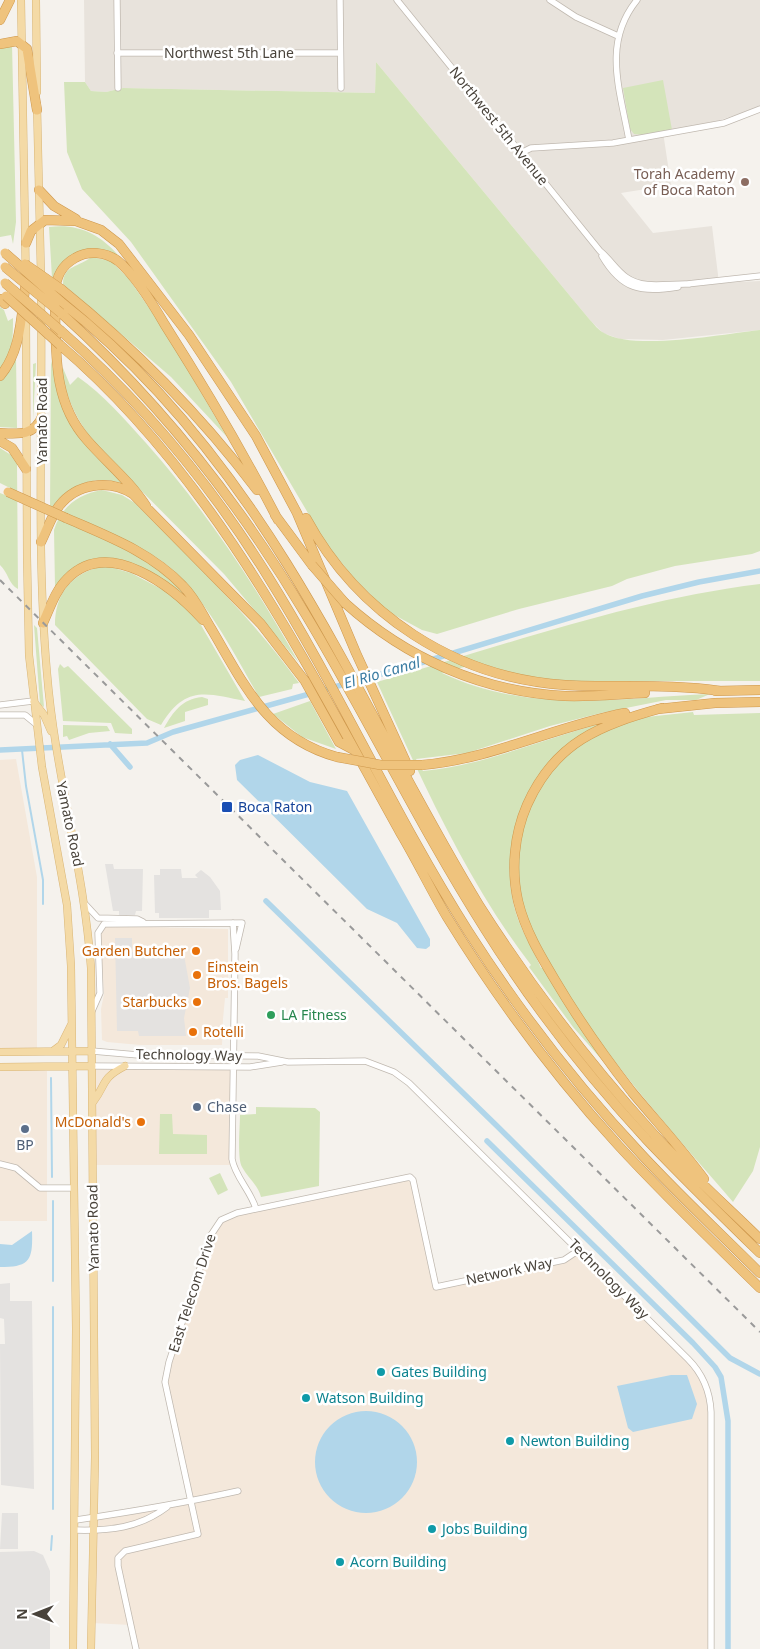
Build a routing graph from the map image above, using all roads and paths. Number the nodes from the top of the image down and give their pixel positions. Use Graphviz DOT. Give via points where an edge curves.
graph roads {
  1 [pos="10,0"];
  2 [pos="21,0"];
  3 [pos="36,0"];
  4 [pos="117,0"];
  5 [pos="340,0"];
  6 [pos="397,0"];
  7 [pos="550,0"];
  8 [pos="637,0"];
  9 [pos="557,2"];
  10 [pos="0,20"];
  11 [pos="618,36"];
  12 [pos="21,42"];
  13 [pos="0,44"];
  14 [pos="117,53"];
  15 [pos="340,53"];
  16 [pos="118,88"];
  17 [pos="341,88"];
  18 [pos="37,110"];
  19 [pos="759,111"];
  20 [pos="629,140"];
  21 [pos="521,153"];
  22 [pos="40,190"];
  23 [pos="80,221"];
  24 [pos="40,222"];
  25 [pos="26,243"];
  26 [pos="2,251"];
  27 [pos="2,265"];
  28 [pos="760,276"];
  29 [pos="2,280"];
  30 [pos="26,282"];
  31 [pos="3,298"];
  32 [pos="0,376"];
  33 [pos="42,417"];
  34 [pos="0,433"];
  35 [pos="26,433"];
  36 [pos="0,441"];
  37 [pos="275,468"];
  38 [pos="26,469"];
  39 [pos="4,490"];
  40 [pos="146,506"];
  41 [pos="278,520"];
  42 [pos="42,542"];
  43 [pos="43,623"];
  44 [pos="209,625"];
  45 [pos="342,670"];
  46 [pos="760,690"];
  47 [pos="720,691"];
  48 [pos="358,697"];
  49 [pos="33,701"];
  50 [pos="760,702"];
  51 [pos="0,705"];
  52 [pos="325,707"];
  53 [pos="662,708"];
  54 [pos="0,716"];
  55 [pos="36,724"];
  56 [pos="54,739"];
  57 [pos="428,815"];
  58 [pos="86,905"];
  59 [pos="143,922"];
  60 [pos="233,923"];
  61 [pos="235,954"];
  62 [pos="91,1013"];
  63 [pos="72,1022"];
  64 [pos="53,1051"];
  65 [pos="73,1051"];
  66 [pos="92,1051"];
  67 [pos="0,1052"];
  68 [pos="233,1056"];
  69 [pos="286,1061"];
  70 [pos="92,1066"];
  71 [pos="125,1066"];
  72 [pos="0,1067"];
  73 [pos="73,1067"];
  74 [pos="233,1067"];
  75 [pos="92,1102"];
  76 [pos="0,1164"];
  77 [pos="74,1188"];
  78 [pos="723,1203"];
  79 [pos="256,1209"];
  80 [pos="760,1239"];
  81 [pos="579,1250"];
  82 [pos="760,1253"];
  83 [pos="760,1273"];
  84 [pos="436,1286"];
  85 [pos="760,1288"];
  86 [pos="238,1491"];
  87 [pos="191,1502"];
  88 [pos="167,1507"];
  89 [pos="94,1518"];
  90 [pos="76,1520"];
  91 [pos="75,1530"];
  92 [pos="94,1530"];
  93 [pos="73,1649"];
  94 [pos="91,1649"];
  95 [pos="136,1649"];
  96 [pos="711,1649"];
  1 -- 10 [label="highway"];
  2 -- 12 [label="main road, Yamato Road"];
  3 -- 18 [label="main road, Yamato Road"];
  4 -- 14 [label="street"];
  5 -- 15 [label="street"];
  6 -- 21 [label="street, Northwest 5th Avenue"];
  7 -- 9 [label="street"];
  8 -- 11 [label="street"];
  9 -- 11 [label="street" via="576,18"];
  11 -- 20 [label="street" via="616,64"];
  12 -- 13 [label="highway"];
  12 -- 18 [label="highway" via="29,54"];
  12 -- 25 [label="main road, Yamato Road"];
  14 -- 15 [label="street, Northwest 5th Lane"];
  14 -- 16 [label="street"];
  15 -- 17 [label="street"];
  18 -- 22 [label="main road, Yamato Road"];
  19 -- 20 [label="street" via="724,123"];
  20 -- 21 [label="street" via="531,148"];
  21 -- 28 [label="street, Northwest 5th Avenue" via="600,252 626,277 650,285"];
  22 -- 23 [label="highway" via="54,206"];
  22 -- 24 [label="main road, Yamato Road"];
  23 -- 24 [label="highway"];
  23 -- 37 [label="highway" via="115,240 152,286 212,368"];
  24 -- 25 [label="highway"];
  24 -- 33 [label="main road, Yamato Road"];
  25 -- 30 [label="main road, Yamato Road"];
  26 -- 41 [label="highway, bridge" via="61,289 112,331 176,393 230,455"];
  26 -- 45 [label="highway, bridge" via="78,315 137,372 217,464 281,554"];
  27 -- 45 [label="highway, bridge" via="61,313 123,371 204,463 274,563"];
  29 -- 83 [label="highway, bridge" via="61,331 135,403 209,491 267,575 447,896 514,1000 612,1123"];
  30 -- 32 [label="highway" via="15,350"];
  30 -- 35 [label="main road, Yamato Road"];
  31 -- 52 [label="highway, bridge" via="60,346 122,406 193,489 255,576 314,678"];
  33 -- 35 [label="highway" via="36,428"];
  33 -- 42 [label="main road, Yamato Road"];
  34 -- 35 [label="highway"];
  35 -- 38 [label="main road, Yamato Road"];
  36 -- 38 [label="highway" via="16,452"];
  37 -- 47 [label="highway" via="345,576 377,608 428,644 472,665 511,677 551,684 695,687"];
  37 -- 57 [label="highway" via="306,531"];
  38 -- 49 [label="main road, Yamato Road" via="27,608"];
  39 -- 44 [label="highway, bridge" via="130,546 160,565 192,596"];
  40 -- 41 [label="highway" via="133,486 80,432 59,385 56,282 65,266 85,254 101,254 117,261 151,303"];
  40 -- 42 [label="highway" via="120,488 105,485 86,487 60,505"];
  40 -- 52 [label="highway" via="261,624"];
  41 -- 47 [label="highway, bridge" via="345,603 408,650 453,671 503,687 553,695"];
  42 -- 43 [label="main road, Yamato Road"];
  43 -- 44 [label="highway" via="58,590 68,578 84,567 105,562 127,567 160,582"];
  43 -- 56 [label="main road, Yamato Road"];
  44 -- 53 [label="highway, bridge" via="252,697 275,724 302,743 337,757 381,764 422,765 474,757 594,720"];
  45 -- 48 [label="highway"];
  46 -- 47 [label="highway"];
  48 -- 57 [label="highway"];
  48 -- 82 [label="highway" via="462,892 542,1012 646,1139"];
  49 -- 51 [label="street"];
  49 -- 55 [label="main road, Yamato Road"];
  49 -- 56 [label="main road" via="44,715"];
  50 -- 53 [label="highway"];
  52 -- 85 [label="highway" via="354,750 448,918 529,1037 620,1147"];
  53 -- 78 [label="highway" via="619,720 595,731 572,746 551,766 533,792 519,828 515,854 516,886 521,911 532,938 571,1006 632,1092"];
  54 -- 55 [label="street" via="25,715"];
  55 -- 63 [label="main road, Yamato Road" via="67,905"];
  56 -- 58 [label="main road, Yamato Road"];
  57 -- 78 [label="highway" via="497,933 573,1039 652,1132"];
  58 -- 59 [label="street" via="98,918"];
  58 -- 62 [label="main road, Yamato Road"];
  59 -- 60 [label="street"];
  59 -- 62 [label="street" via="106,924 99,930 100,993"];
  60 -- 61 [label="street"];
  60 -- 61 [label="street" via="242,923"];
  61 -- 68 [label="street"];
  62 -- 66 [label="main road, Yamato Road"];
  63 -- 64 [label="main road" via="61,1045"];
  63 -- 65 [label="main road, Yamato Road"];
  64 -- 65 [label="main road"];
  64 -- 67 [label="main road"];
  65 -- 66 [label="main road"];
  65 -- 73 [label="main road, Yamato Road"];
  66 -- 68 [label="street, Technology Way"];
  66 -- 70 [label="main road, Yamato Road"];
  68 -- 69 [label="street, Technology Way"];
  68 -- 74 [label="street"];
  69 -- 74 [label="street, Technology Way"];
  69 -- 81 [label="street, Technology Way" via="365,1061 399,1075"];
  70 -- 71 [label="street, Technology Way"];
  70 -- 73 [label="main road"];
  70 -- 75 [label="main road, Yamato Road"];
  71 -- 74 [label="street, Technology Way"];
  71 -- 75 [label="main road" via="104,1081"];
  72 -- 73 [label="main road"];
  73 -- 77 [label="main road, Yamato Road"];
  74 -- 79 [label="street" via="233,1162 252,1195"];
  75 -- 89 [label="main road, Yamato Road"];
  76 -- 77 [label="street" via="16,1168 40,1188"];
  77 -- 90 [label="main road, Yamato Road"];
  78 -- 80 [label="highway"];
  79 -- 84 [label="street, East Telecom Drive" via="411,1177"];
  79 -- 87 [label="street, East Telecom Drive" via="227,1216 214,1228 167,1371 167,1391"];
  81 -- 84 [label="street, Network Way" via="561,1260"];
  81 -- 96 [label="street, Technology Way" via="692,1362 706,1388 711,1420"];
  86 -- 87 [label="street"];
  87 -- 88 [label="street"];
  87 -- 95 [label="street, East Telecom Drive" via="198,1534 125,1551 118,1558"];
  88 -- 89 [label="street"];
  88 -- 92 [label="street" via="151,1519"];
  89 -- 90 [label="street"];
  89 -- 92 [label="main road, Yamato Road"];
  90 -- 91 [label="main road, Yamato Road"];
  91 -- 92 [label="street"];
  91 -- 93 [label="main road, Yamato Road"];
  92 -- 94 [label="main road, Yamato Road"];
}
